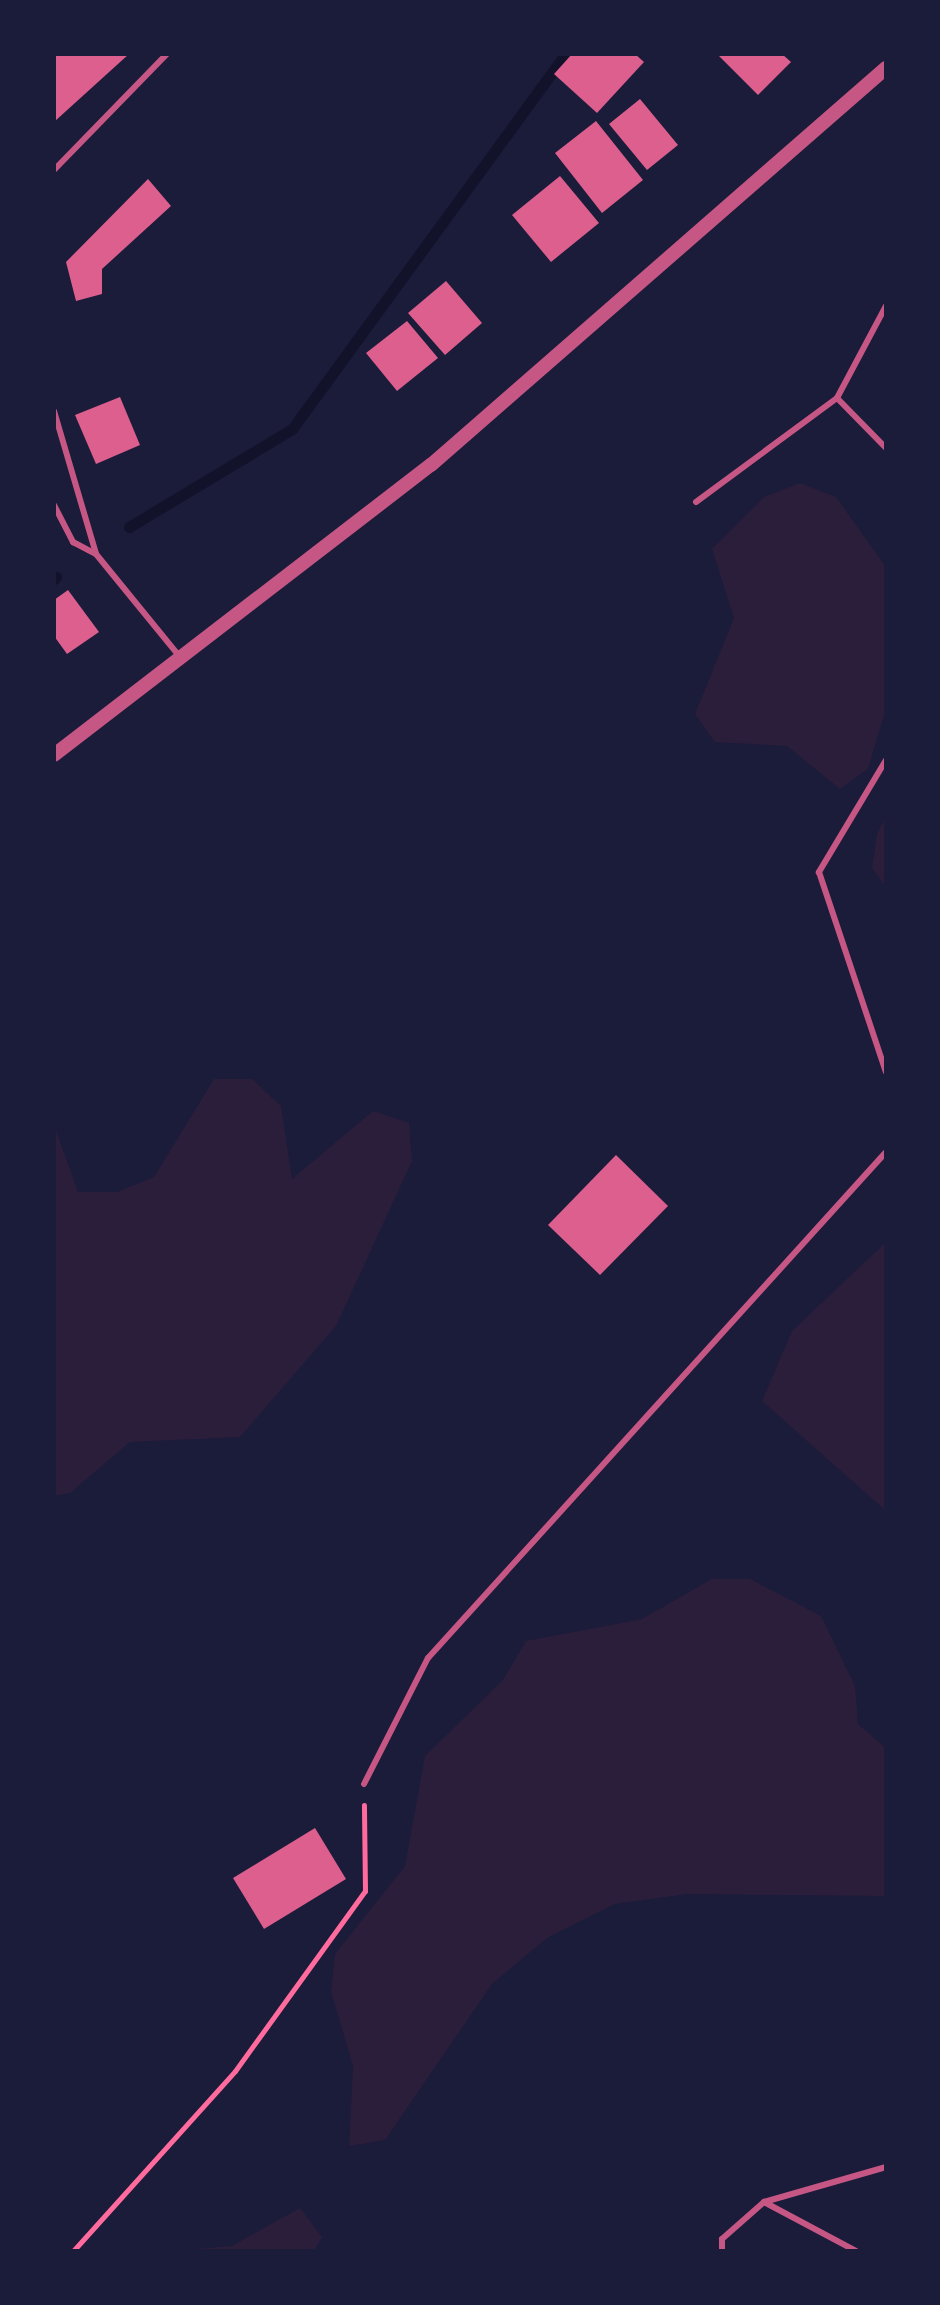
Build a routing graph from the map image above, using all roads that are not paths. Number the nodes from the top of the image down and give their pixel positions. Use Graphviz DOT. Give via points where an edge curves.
graph roads {
  1 [pos="167,54"];
  2 [pos="886,68"];
  3 [pos="54,170"];
  4 [pos="886,306"];
  5 [pos="837,398"];
  6 [pos="54,411"];
  7 [pos="886,448"];
  8 [pos="696,502"];
  9 [pos="54,505"];
  10 [pos="96,554"];
  11 [pos="181,659"];
  12 [pos="54,755"];
  13 [pos="886,760"];
  14 [pos="886,1072"];
  15 [pos="886,1152"];
  16 [pos="364,1784"];
  17 [pos="886,2167"];
  18 [pos="764,2202"];
  19 [pos="722,2251"];
  20 [pos="856,2251"];
  1 -- 3 [label="lane"];
  2 -- 11 [label="street" via="431,465"];
  4 -- 5 [label="lane"];
  5 -- 7 [label="lane"];
  5 -- 8 [label="lane"];
  6 -- 10 [label="lane"];
  9 -- 10 [label="lane" via="73,542"];
  10 -- 11 [label="lane"];
  11 -- 12 [label="street"];
  13 -- 14 [label="lane" via="819,872"];
  15 -- 16 [label="lane" via="428,1658"];
  17 -- 18 [label="lane"];
  18 -- 19 [label="lane" via="722,2239"];
  18 -- 20 [label="lane"];
}
